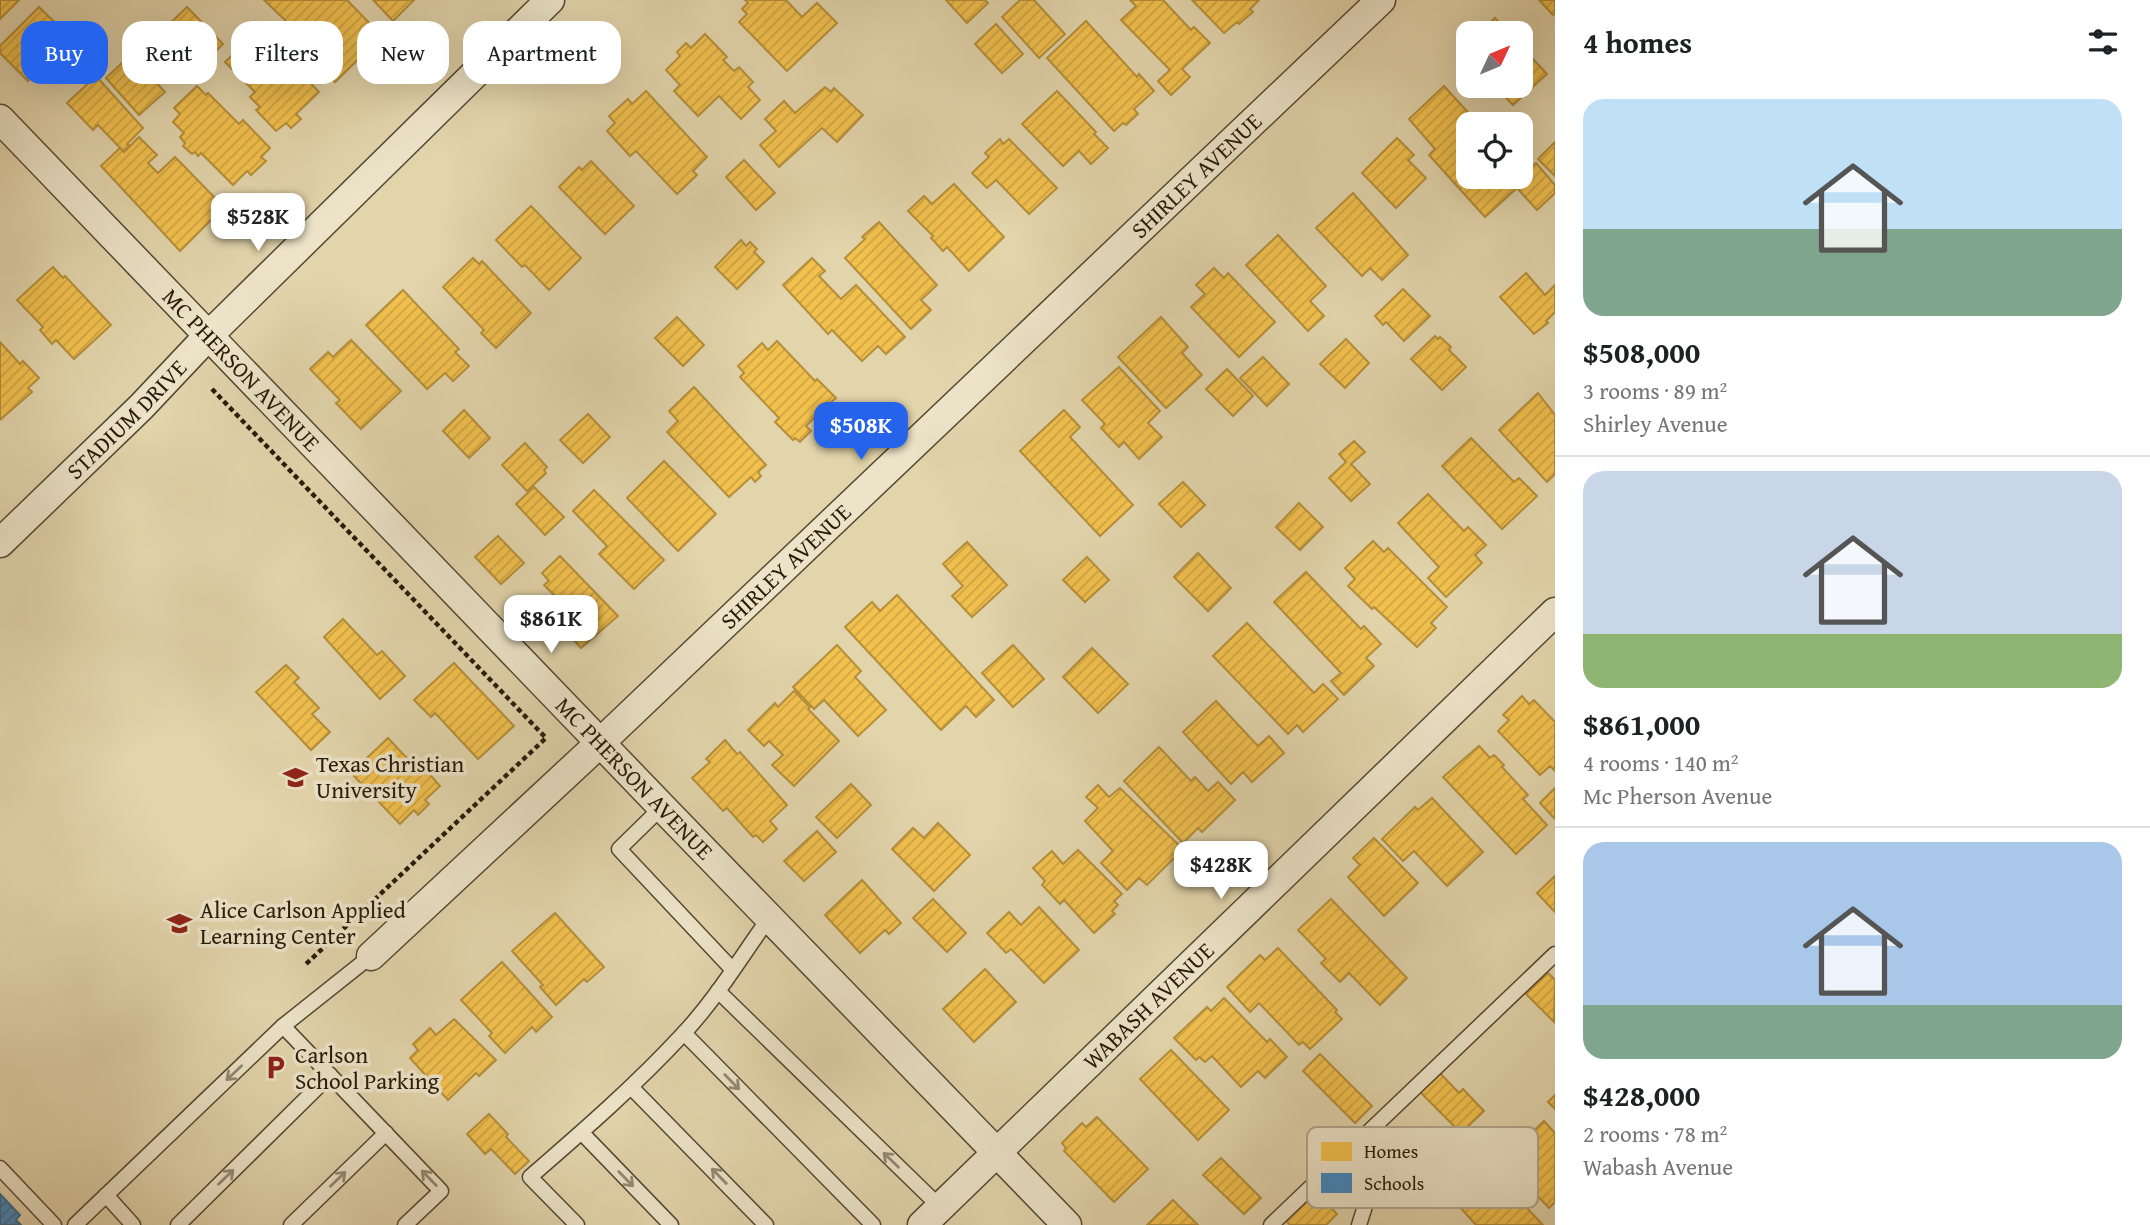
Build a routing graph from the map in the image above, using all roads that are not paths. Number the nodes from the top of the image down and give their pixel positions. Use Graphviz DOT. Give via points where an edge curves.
graph roads {
  1 [pos="550,0"];
  2 [pos="1381,0"];
  3 [pos="0,119"];
  4 [pos="209,335"];
  5 [pos="0,542"];
  6 [pos="1555,612"];
  7 [pos="601,742"];
  8 [pos="662,807"];
  9 [pos="769,918"];
  10 [pos="1555,954"];
  11 [pos="371,956"];
  12 [pos="732,970"];
  13 [pos="718,991"];
  14 [pos="284,1027"];
  15 [pos="684,1033"];
  16 [pos="330,1075"];
  17 [pos="631,1087"];
  18 [pos="1374,1127"];
  19 [pos="386,1133"];
  20 [pos="582,1133"];
  21 [pos="997,1152"];
  22 [pos="0,1168"];
  23 [pos="1307,1191"];
  24 [pos="106,1195"];
  25 [pos="1364,1208"];
  26 [pos="931,1216"];
  27 [pos="54,1225"];
  28 [pos="75,1225"];
  29 [pos="133,1225"];
  30 [pos="178,1225"];
  31 [pos="290,1225"];
  32 [pos="405,1225"];
  33 [pos="578,1225"];
  34 [pos="671,1225"];
  35 [pos="766,1225"];
  36 [pos="873,1225"];
  37 [pos="1068,1225"];
  38 [pos="1271,1225"];
  39 [pos="1359,1225"];
  1 -- 4 [label="street, STADIUM DRIVE"];
  2 -- 7 [label="street, SHIRLEY AVENUE"];
  3 -- 4 [label="street, MC PHERSON AVENUE"];
  4 -- 5 [label="street, STADIUM DRIVE"];
  4 -- 7 [label="street, MC PHERSON AVENUE"];
  6 -- 21 [label="street, WABASH AVENUE"];
  7 -- 8 [label="street, MC PHERSON AVENUE"];
  7 -- 11 [label="street, SHIRLEY AVENUE"];
  8 -- 9 [label="street, MC PHERSON AVENUE"];
  8 -- 12 [label="lane" via="619,849"];
  9 -- 12 [label="lane"];
  9 -- 21 [label="street, MC PHERSON AVENUE"];
  10 -- 18 [label="lane"];
  11 -- 14 [label="lane"];
  12 -- 13 [label="lane"];
  13 -- 15 [label="lane"];
  26 -- 13 [label="lane, one-way"];
  14 -- 16 [label="lane"];
  14 -- 24 [label="lane, one-way"];
  15 -- 17 [label="lane"];
  15 -- 36 [label="lane, one-way"];
  16 -- 19 [label="lane"];
  30 -- 16 [label="lane, one-way"];
  17 -- 20 [label="lane"];
  35 -- 17 [label="lane, one-way"];
  31 -- 19 [label="lane, one-way"];
  32 -- 19 [label="lane, one-way" via="441,1191"];
  20 -- 33 [label="lane" via="530,1177"];
  20 -- 34 [label="lane, one-way"];
  21 -- 26 [label="street, WABASH AVENUE"];
  21 -- 37 [label="street, MC PHERSON AVENUE"];
  22 -- 27 [label="lane"];
  23 -- 38 [label="lane"];
  24 -- 28 [label="lane"];
  24 -- 29 [label="lane"];
  25 -- 39 [label="lane"];
}
